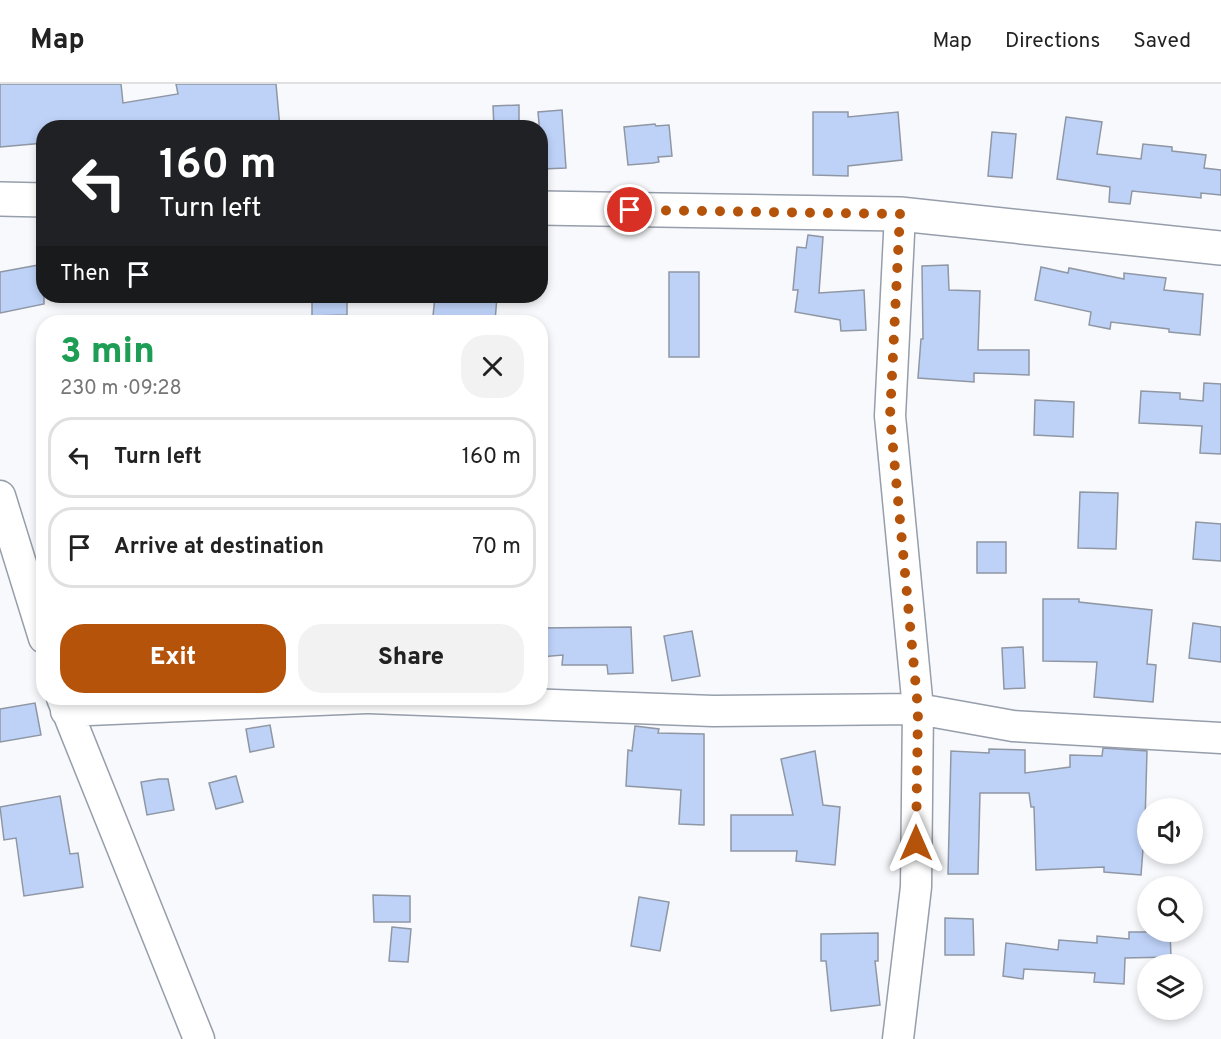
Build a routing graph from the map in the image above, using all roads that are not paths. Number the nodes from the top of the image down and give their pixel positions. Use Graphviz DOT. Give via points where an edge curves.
graph roads {
  1 [pos="0,199"];
  2 [pos="36,200"];
  3 [pos="548,208"];
  4 [pos="900,214"];
  5 [pos="1221,248"];
  6 [pos="0,496"];
  7 [pos="36,612"];
  8 [pos="64,705"];
  9 [pos="548,705"];
  10 [pos="918,709"];
  11 [pos="1221,738"];
  12 [pos="199,1039"];
  13 [pos="898,1039"];
  1 -- 2 [label="street"];
  3 -- 4 [label="street"];
  4 -- 5 [label="street"];
  4 -- 10 [label="street" via="890,416"];
  6 -- 7 [label="street"];
  8 -- 12 [label="street"];
  9 -- 10 [label="street" via="713,711"];
  10 -- 11 [label="street" via="1013,726"];
  10 -- 13 [label="street" via="916,887"];
}
